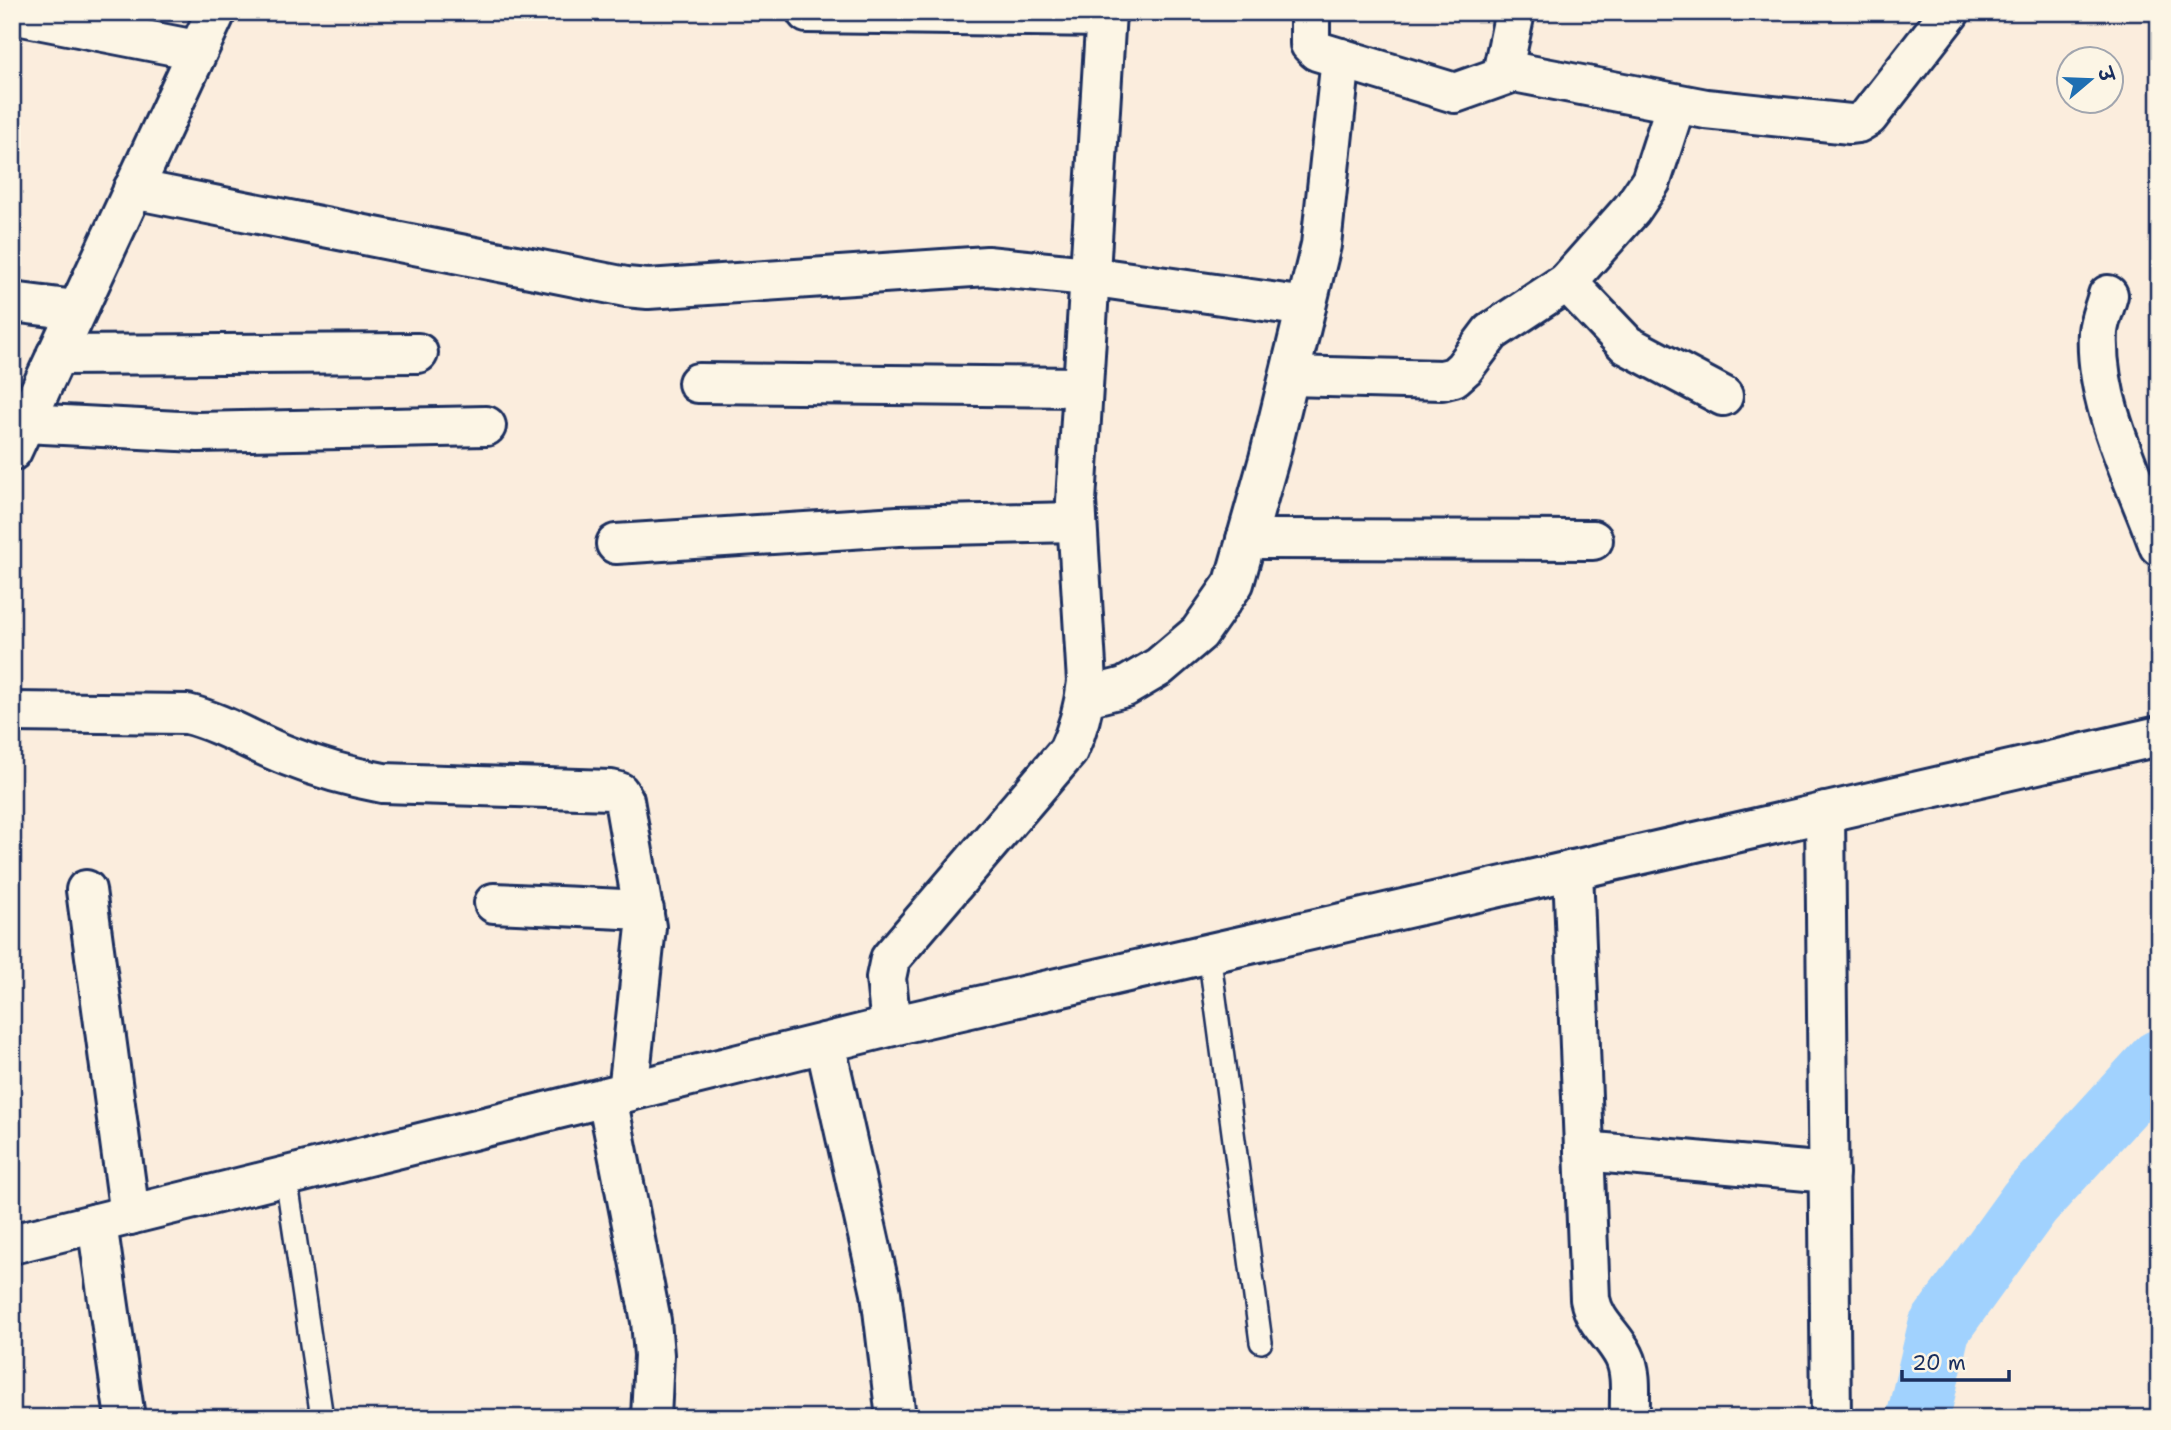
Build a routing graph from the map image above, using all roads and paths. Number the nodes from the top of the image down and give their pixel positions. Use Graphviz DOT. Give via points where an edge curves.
graph roads {
  1 [pos="216,12"];
  2 [pos="1310,12"];
  3 [pos="1515,12"];
  4 [pos="1950,12"];
  5 [pos="807,13"];
  6 [pos="12,14"];
  7 [pos="1106,15"];
  8 [pos="196,50"];
  9 [pos="1341,58"];
  10 [pos="1502,74"];
  11 [pos="1676,104"];
  12 [pos="133,189"];
  13 [pos="1088,276"];
  14 [pos="1567,282"];
  15 [pos="2108,295"];
  16 [pos="12,302"];
  17 [pos="1306,307"];
  18 [pos="76,310"];
  19 [pos="418,353"];
  20 [pos="56,355"];
  21 [pos="1290,376"];
  22 [pos="698,383"];
  23 [pos="1082,387"];
  24 [pos="1723,396"];
  25 [pos="486,426"];
  26 [pos="19,437"];
  27 [pos="1076,522"];
  28 [pos="1246,539"];
  29 [pos="1593,540"];
  30 [pos="616,544"];
  31 [pos="2159,546"];
  32 [pos="1086,697"];
  33 [pos="12,712"];
  34 [pos="2159,736"];
  35 [pos="1825,812"];
  36 [pos="1573,870"];
  37 [pos="86,890"];
  38 [pos="494,903"];
  39 [pos="644,910"];
  40 [pos="1209,953"];
  41 [pos="891,1027"];
  42 [pos="825,1043"];
  43 [pos="618,1094"];
  44 [pos="1584,1151"];
  45 [pos="1829,1173"];
  46 [pos="286,1176"];
  47 [pos="113,1219"];
  48 [pos="12,1244"];
  49 [pos="1261,1342"];
  50 [pos="125,1418"];
  51 [pos="322,1418"];
  52 [pos="651,1418"];
  53 [pos="896,1418"];
  54 [pos="1630,1418"];
  55 [pos="1831,1418"];
  1 -- 8 [label="street"];
  2 -- 9 [label="street" via="1310,44"];
  3 -- 10 [label="street"];
  4 -- 11 [label="street" via="1868,117 1858,123"];
  5 -- 7 [label="street"];
  6 -- 8 [label="street"];
  7 -- 13 [label="street"];
  8 -- 12 [label="street"];
  9 -- 10 [label="street" via="1455,93"];
  9 -- 17 [label="street" via="1325,219"];
  10 -- 11 [label="street" via="1514,72"];
  11 -- 14 [label="street" via="1647,187"];
  12 -- 13 [label="street" via="626,287 971,266"];
  12 -- 18 [label="street"];
  13 -- 17 [label="street"];
  13 -- 23 [label="street"];
  14 -- 21 [label="street" via="1491,332 1454,377"];
  14 -- 24 [label="street" via="1642,356"];
  15 -- 31 [label="street" via="2098,329 2098,359 2110,415"];
  16 -- 18 [label="street"];
  17 -- 21 [label="street"];
  18 -- 20 [label="street"];
  19 -- 20 [label="street"];
  20 -- 26 [label="street"];
  21 -- 28 [label="street"];
  22 -- 23 [label="street"];
  23 -- 27 [label="street"];
  25 -- 26 [label="street"];
  27 -- 30 [label="street" via="898,526"];
  27 -- 32 [label="street"];
  28 -- 29 [label="street"];
  28 -- 32 [label="street" via="1234,583 1199,633 1159,667 1125,687"];
  32 -- 41 [label="street" via="1068,751 890,959 886,978"];
  33 -- 39 [label="street" via="187,714 304,762 383,783 619,792"];
  34 -- 35 [label="street"];
  35 -- 36 [label="street"];
  35 -- 45 [label="street"];
  36 -- 40 [label="street"];
  36 -- 44 [label="street"];
  37 -- 47 [label="street"];
  38 -- 39 [label="street"];
  39 -- 43 [label="street" via="646,940"];
  40 -- 41 [label="street"];
  40 -- 49 [label="lane"];
  41 -- 42 [label="street"];
  42 -- 43 [label="street"];
  42 -- 53 [label="street" via="881,1293"];
  43 -- 46 [label="street"];
  43 -- 52 [label="street" via="652,1321"];
  44 -- 45 [label="street"];
  44 -- 54 [label="street" via="1590,1299 1593,1313 1618,1346 1629,1370"];
  45 -- 55 [label="street"];
  46 -- 47 [label="street"];
  46 -- 51 [label="lane"];
  47 -- 48 [label="street"];
  47 -- 50 [label="street"];
}
